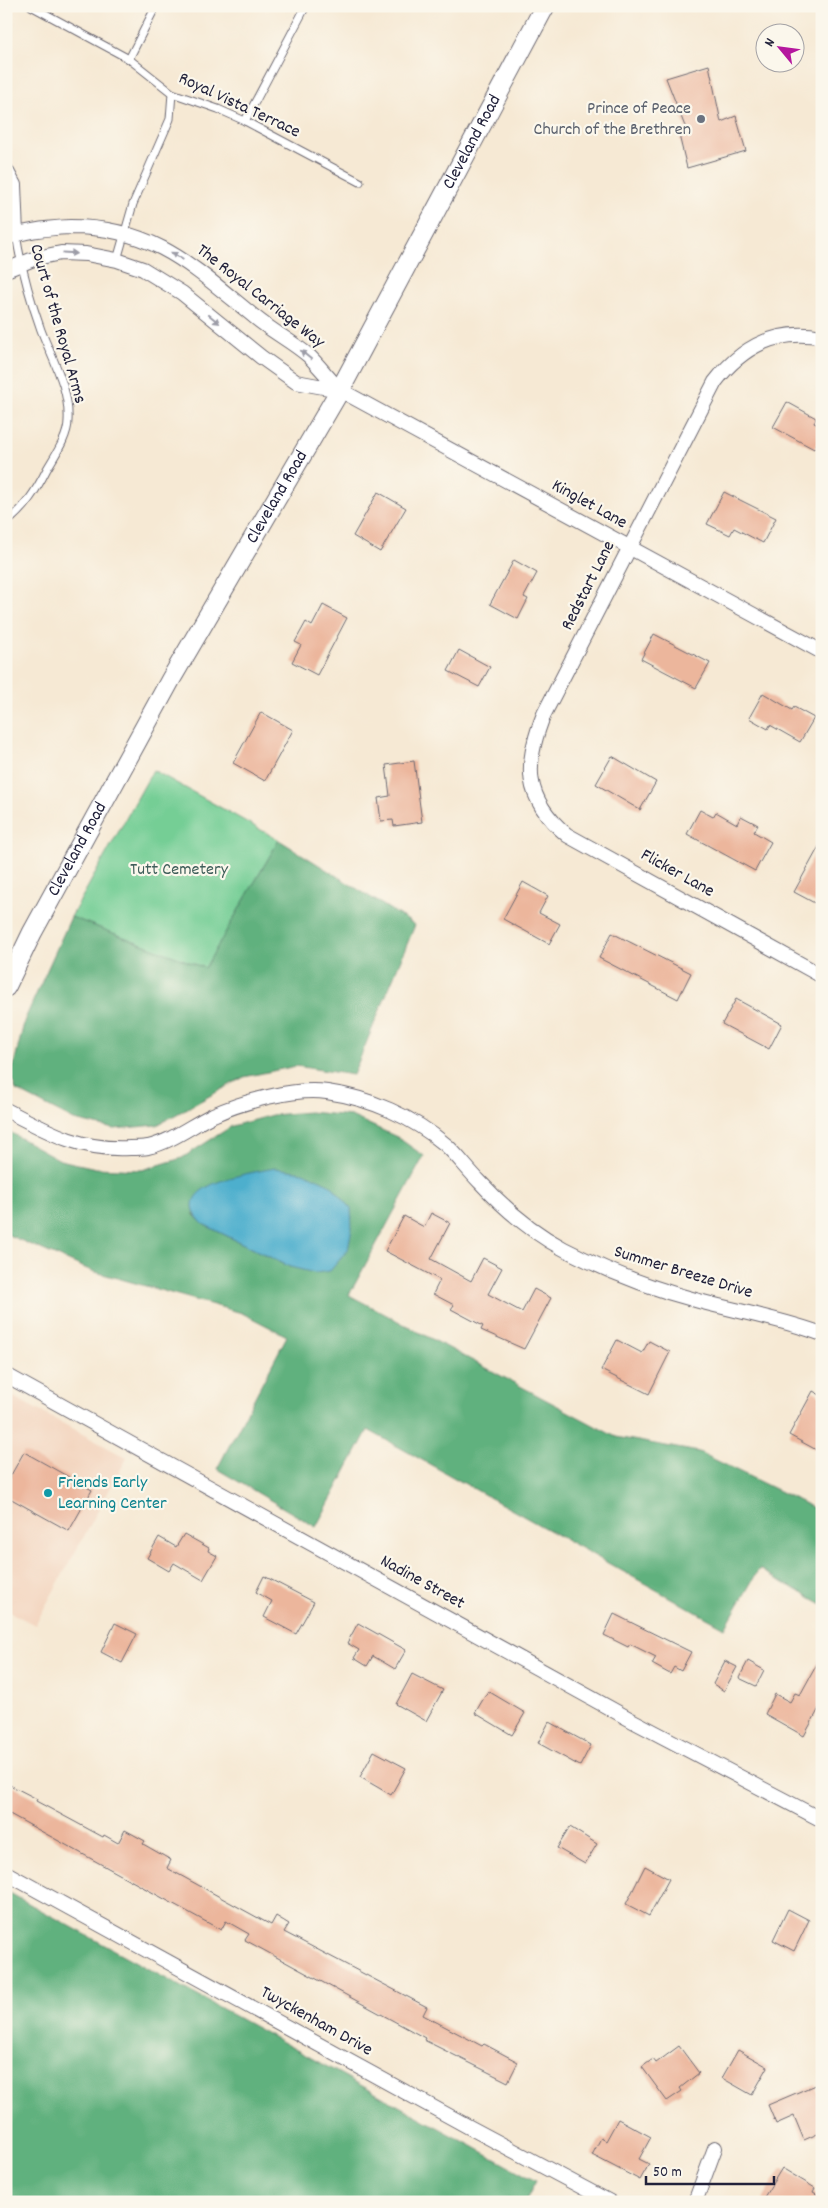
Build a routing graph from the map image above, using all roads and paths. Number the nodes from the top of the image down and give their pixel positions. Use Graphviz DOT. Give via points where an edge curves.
graph roads {
  1 [pos="31,6"];
  2 [pos="156,6"];
  3 [pos="306,6"];
  4 [pos="544,6"];
  5 [pos="129,59"];
  6 [pos="172,94"];
  7 [pos="245,121"];
  8 [pos="6,170"];
  9 [pos="360,182"];
  10 [pos="6,221"];
  11 [pos="124,232"];
  12 [pos="11,236"];
  13 [pos="118,260"];
  14 [pos="21,264"];
  15 [pos="6,270"];
  16 [pos="822,337"];
  17 [pos="340,390"];
  18 [pos="6,523"];
  19 [pos="629,549"];
  20 [pos="822,652"];
  21 [pos="532,786"];
  22 [pos="822,976"];
  23 [pos="6,988"];
  24 [pos="6,1110"];
  25 [pos="822,1334"];
  26 [pos="6,1375"];
  27 [pos="822,1820"];
  28 [pos="6,1873"];
  29 [pos="715,2148"];
  30 [pos="610,2202"];
  31 [pos="695,2202"];
  1 -- 5 [label="lane, Royal Vista Terrace"];
  2 -- 5 [label="lane"];
  3 -- 7 [label="lane"];
  4 -- 17 [label="main road, Cleveland Road"];
  5 -- 6 [label="lane, Royal Vista Terrace"];
  6 -- 7 [label="lane, Royal Vista Terrace"];
  6 -- 11 [label="lane" via="170,119"];
  7 -- 9 [label="lane, Royal Vista Terrace"];
  8 -- 12 [label="street" via="14,185"];
  10 -- 12 [label="street"];
  11 -- 12 [label="street, The Royal Carriage Way" via="102,228 53,228"];
  11 -- 13 [label="lane"];
  17 -- 11 [label="street, The Royal Carriage Way, one-way" via="308,356 257,320 203,273 173,254"];
  12 -- 14 [label="lane, Court of the Royal Arms"];
  14 -- 13 [label="street, one-way" via="61,253"];
  13 -- 17 [label="street, one-way" via="143,268 176,289 296,382"];
  14 -- 15 [label="street"];
  14 -- 18 [label="lane, Court of the Royal Arms" via="40,328 63,385 68,423 64,438 36,492 25,507"];
  16 -- 19 [label="street, Redstart Lane" via="798,335 760,342 729,364 715,382"];
  17 -- 19 [label="street, Kinglet Lane"];
  17 -- 23 [label="main road, Cleveland Road" via="171,679"];
  19 -- 20 [label="street, Kinglet Lane"];
  19 -- 21 [label="street, Redstart Lane" via="544,714 531,757"];
  21 -- 22 [label="street, Flicker Lane" via="546,816 567,835"];
  24 -- 25 [label="street, Summer Breeze Drive" via="58,1137 86,1146 118,1149 148,1147 214,1115 255,1100 288,1093 325,1091 362,1099 422,1127 446,1146 505,1208 534,1232 564,1249 654,1287"];
  26 -- 27 [label="street, Nadine Street" via="633,1721"];
  28 -- 30 [label="street, Twyckenham Drive"];
  29 -- 31 [label="street"];
}
